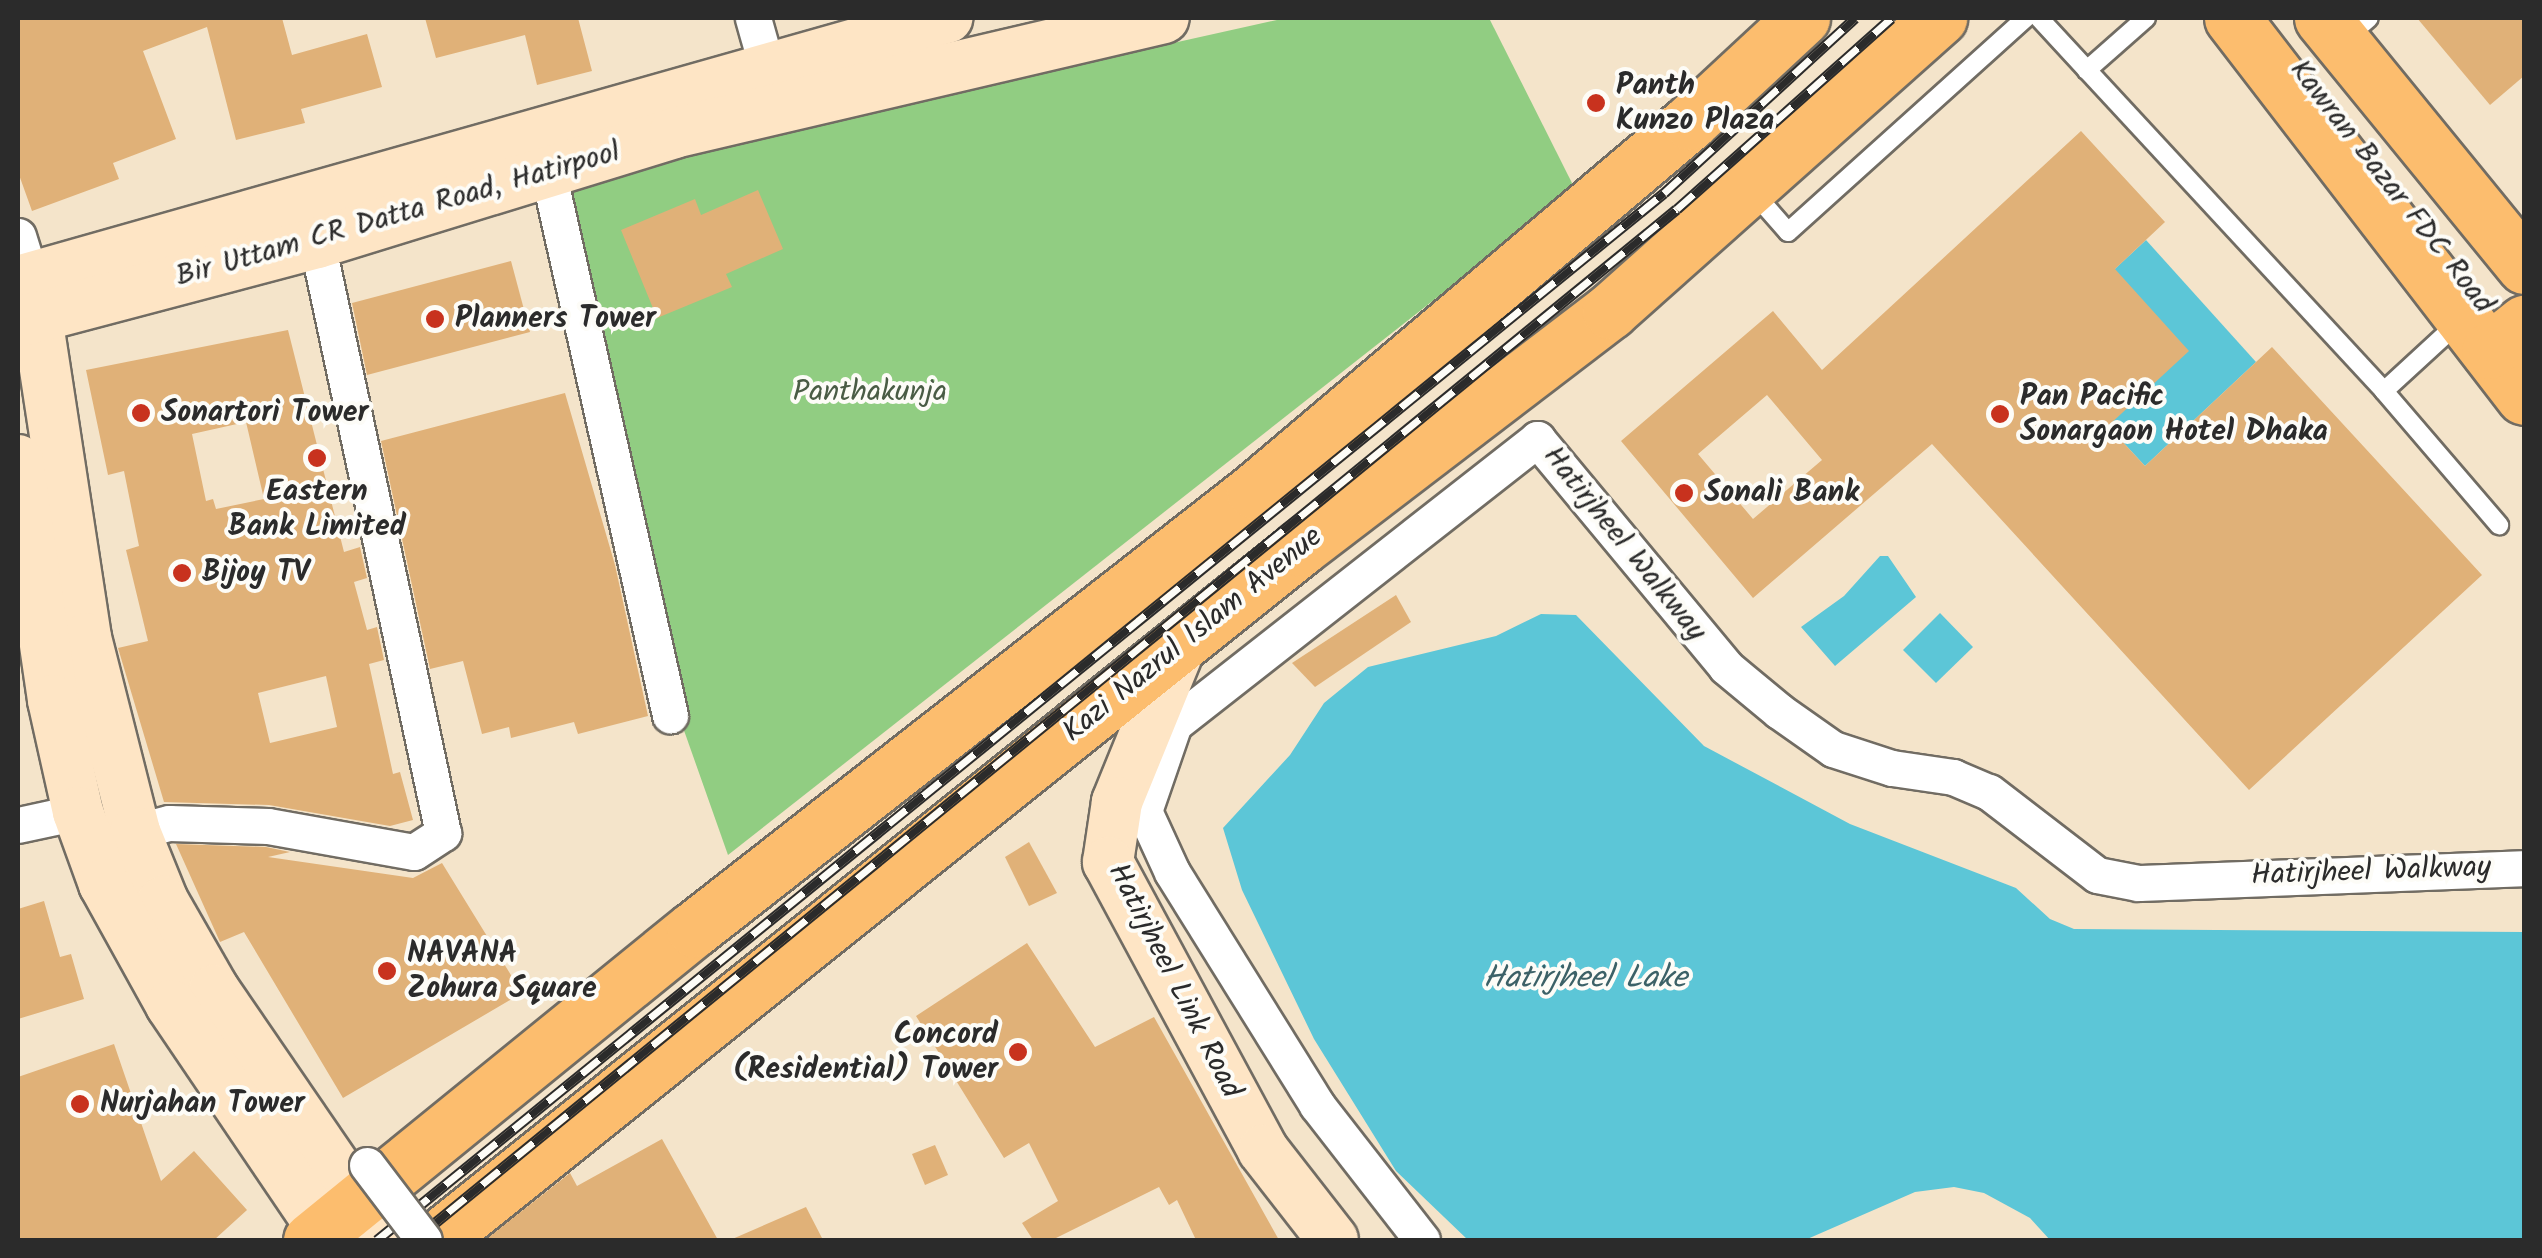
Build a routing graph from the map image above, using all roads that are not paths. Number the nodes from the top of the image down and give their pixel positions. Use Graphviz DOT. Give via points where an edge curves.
graph roads {
  1 [pos="947,18"];
  2 [pos="1162,18"];
  3 [pos="1802,18"];
  4 [pos="1939,18"];
  5 [pos="2026,18"];
  6 [pos="2040,18"];
  7 [pos="2146,18"];
  8 [pos="2232,18"];
  9 [pos="2257,18"];
  10 [pos="2344,26"];
  11 [pos="766,63"];
  12 [pos="2086,70"];
  13 [pos="548,172"];
  14 [pos="1748,187"];
  15 [pos="317,243"];
  16 [pos="2519,246"];
  17 [pos="25,287"];
  18 [pos="2498,331"];
  19 [pos="2384,391"];
  20 [pos="2524,396"];
  21 [pos="18,460"];
  22 [pos="2498,525"];
  23 [pos="1181,646"];
  24 [pos="670,715"];
  25 [pos="78,812"];
  26 [pos="18,825"];
  27 [pos="135,832"];
  28 [pos="2524,868"];
  29 [pos="345,1220"];
  30 [pos="424,1240"];
  31 [pos="436,1240"];
  32 [pos="1334,1240"];
  33 [pos="1422,1240"];
  1 -- 11 [label="main road, Bir Uttam CR Datta Road, Hatirpool"];
  2 -- 11 [label="main road, Bir Uttam CR Datta Road, Hatirpool"];
  3 -- 29 [label="main road" via="1690,122 1254,490"];
  4 -- 14 [label="main road, Kazi Nazrul Islam Avenue"];
  5 -- 14 [label="lane" via="1788,232"];
  6 -- 12 [label="lane"];
  7 -- 12 [label="lane"];
  8 -- 18 [label="main road"];
  9 -- 18 [label="main road, Kawran Bazar FDC Road" via="2350,127"];
  10 -- 16 [label="main road, Kawran Bazar FDC Road"];
  11 -- 13 [label="main road, Bir Uttam CR Datta Road, Hatirpool"];
  11 -- 17 [label="main road, Bir Uttam CR Datta Road, Hatirpool"];
  12 -- 19 [label="lane"];
  13 -- 15 [label="main road, Bir Uttam CR Datta Road, Hatirpool"];
  13 -- 24 [label="street"];
  14 -- 23 [label="main road, Kazi Nazrul Islam Avenue" via="1610,311"];
  15 -- 17 [label="main road, Bir Uttam CR Datta Road, Hatirpool"];
  15 -- 27 [label="street" via="444,833 414,852 268,826 169,822"];
  17 -- 27 [label="main road" via="86,638"];
  18 -- 19 [label="lane"];
  18 -- 20 [label="main road"];
  19 -- 22 [label="lane"];
  21 -- 25 [label="main road"];
  23 -- 31 [label="main road, Kazi Nazrul Islam Avenue"];
  23 -- 32 [label="main road, Hatirjheel Link Road" via="1117,802 1108,862 1263,1150"];
  25 -- 26 [label="street"];
  25 -- 29 [label="main road" via="131,940"];
  27 -- 29 [label="main road" via="163,902"];
  28 -- 33 [label="street, Hatirjheel Walkway" via="2138,882 2096,875 1989,792 1833,749 1779,710 1726,668 1537,438 1174,724 1144,811 1172,872 1317,1105"];
  29 -- 30 [label="street, bridge"];
}
